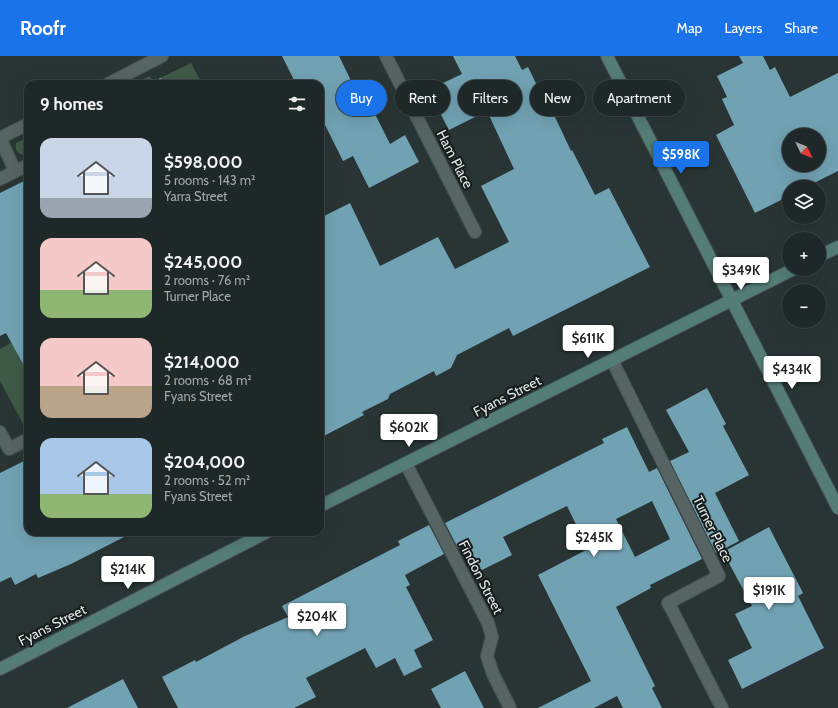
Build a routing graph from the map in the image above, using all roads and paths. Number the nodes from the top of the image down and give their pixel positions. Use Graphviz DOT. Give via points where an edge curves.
graph roads {
  1 [pos="162,56"];
  2 [pos="386,56"];
  3 [pos="607,56"];
  4 [pos="116,80"];
  5 [pos="24,126"];
  6 [pos="0,138"];
  7 [pos="24,167"];
  8 [pos="15,171"];
  9 [pos="0,179"];
  10 [pos="475,232"];
  11 [pos="838,246"];
  12 [pos="826,252"];
  13 [pos="782,275"];
  14 [pos="732,300"];
  15 [pos="612,360"];
  16 [pos="0,432"];
  17 [pos="24,441"];
  18 [pos="406,464"];
  19 [pos="324,504"];
  20 [pos="838,508"];
  21 [pos="255,536"];
  22 [pos="0,669"];
  23 [pos="510,708"];
  24 [pos="722,708"];
  1 -- 4 [label="street"];
  2 -- 10 [label="street, Ham Place"];
  3 -- 14 [label="main road"];
  5 -- 6 [label="street"];
  6 -- 8 [label="street"];
  7 -- 8 [label="street"];
  8 -- 9 [label="street"];
  11 -- 12 [label="main road"];
  13 -- 14 [label="main road, Fyans Street"];
  14 -- 15 [label="main road, Fyans Street"];
  14 -- 20 [label="main road"];
  15 -- 18 [label="main road, Fyans Street"];
  15 -- 24 [label="street, Turner Place" via="719,576 668,603"];
  16 -- 17 [label="street" via="9,449"];
  18 -- 19 [label="main road, Fyans Street"];
  18 -- 23 [label="street, Findon Street" via="488,623 492,637 487,656 492,674"];
  21 -- 22 [label="main road, Fyans Street"];
}
